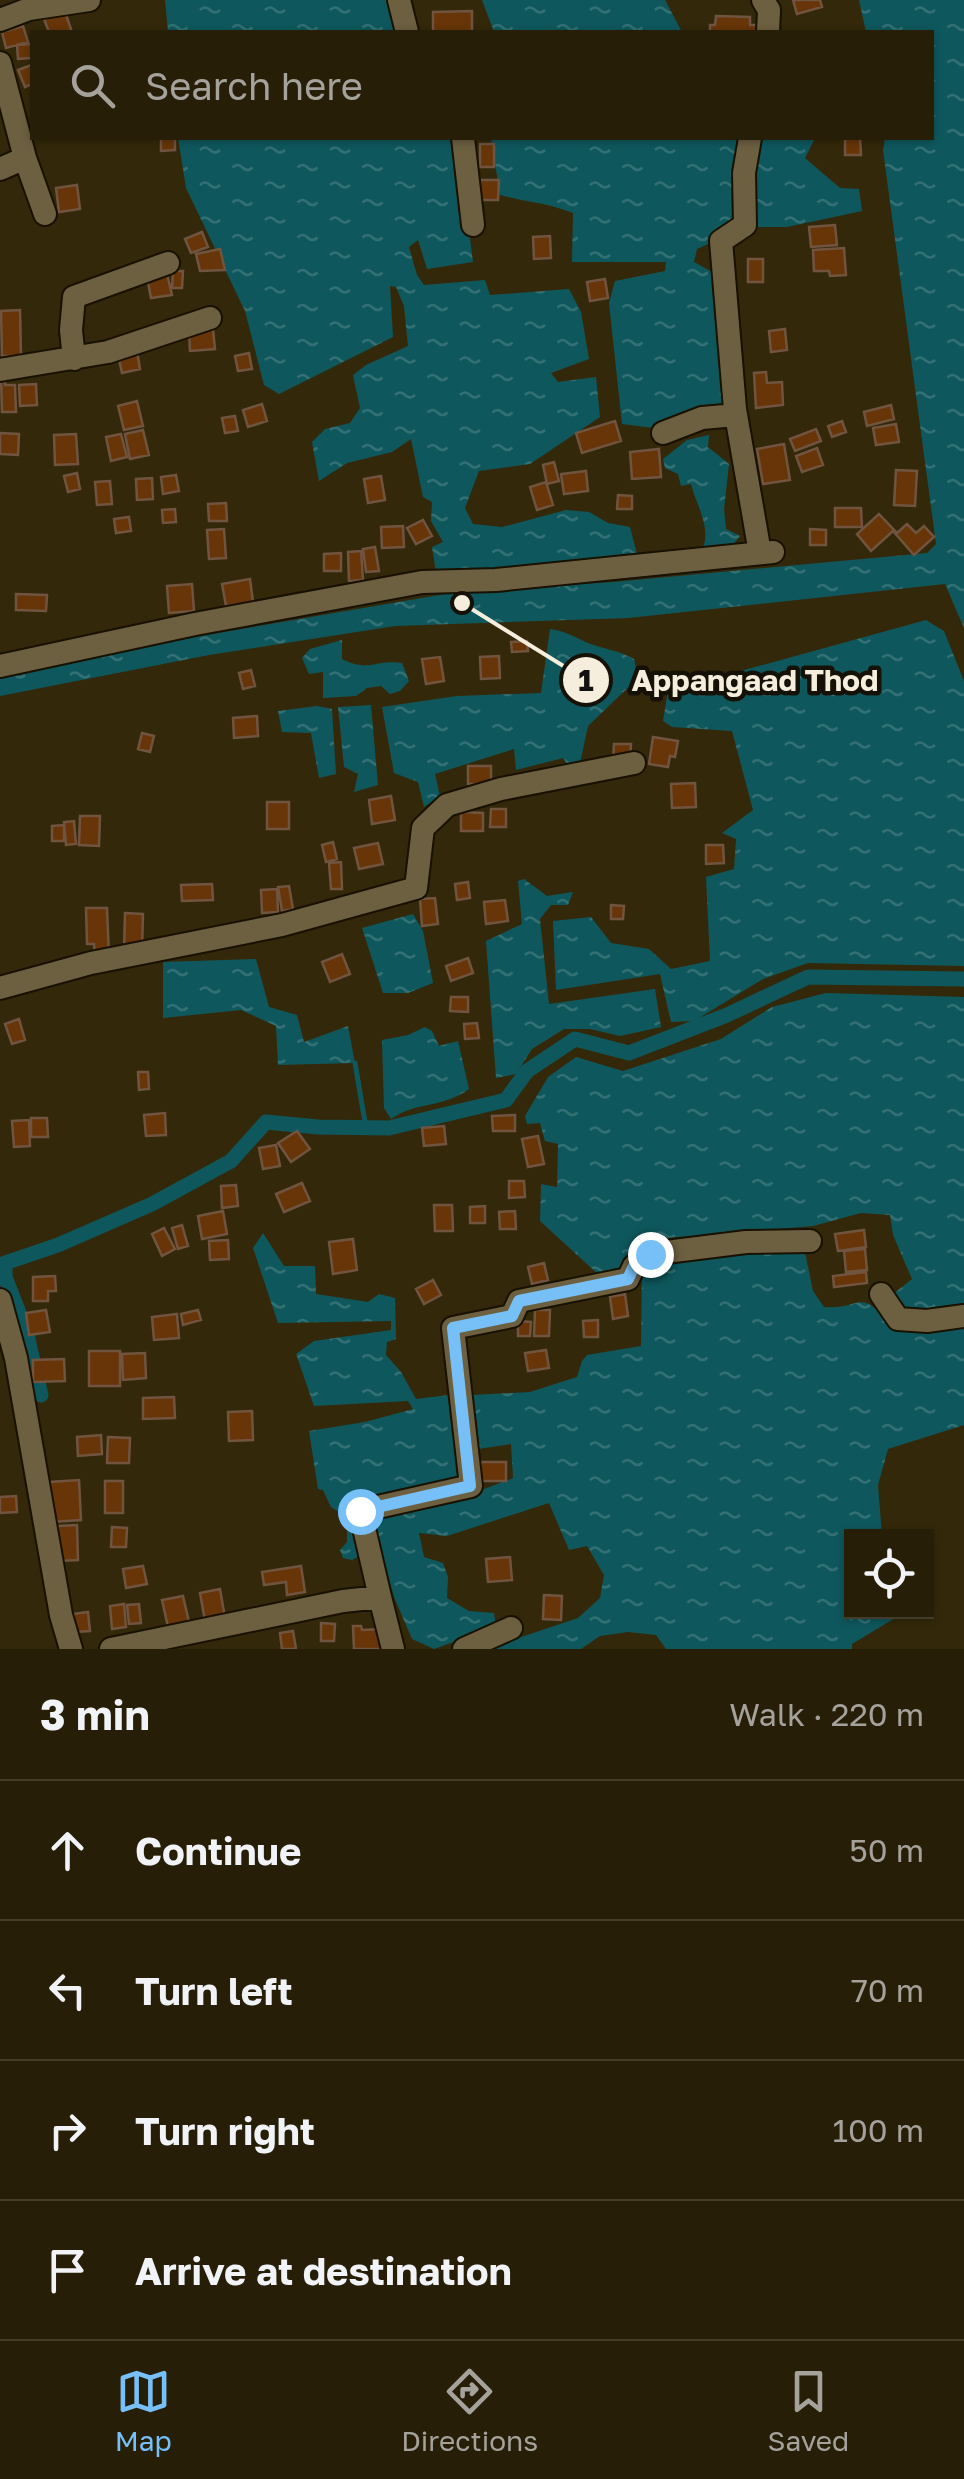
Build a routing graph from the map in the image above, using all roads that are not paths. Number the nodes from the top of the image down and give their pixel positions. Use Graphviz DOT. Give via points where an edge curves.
graph roads {
  1 [pos="89,0"];
  2 [pos="399,0"];
  3 [pos="763,0"];
  4 [pos="0,20"];
  5 [pos="406,30"];
  6 [pos="768,30"];
  7 [pos="0,63"];
  8 [pos="463,140"];
  9 [pos="750,140"];
  10 [pos="25,158"];
  11 [pos="0,170"];
  12 [pos="45,214"];
  13 [pos="472,224"];
  14 [pos="168,263"];
  15 [pos="210,318"];
  16 [pos="74,359"];
  17 [pos="0,370"];
  18 [pos="736,415"];
  19 [pos="663,433"];
  20 [pos="0,666"];
  21 [pos="634,763"];
  22 [pos="0,988"];
  23 [pos="810,1241"];
  24 [pos="882,1294"];
  25 [pos="0,1300"];
  26 [pos="964,1316"];
  27 [pos="380,1598"];
  28 [pos="511,1628"];
  29 [pos="72,1649"];
  30 [pos="111,1649"];
  31 [pos="392,1649"];
  32 [pos="464,1649"];
  1 -- 4 [label="street"];
  2 -- 5 [label="street"];
  3 -- 6 [label="street"];
  7 -- 10 [label="street"];
  8 -- 13 [label="street"];
  9 -- 18 [label="street" via="745,225 721,240"];
  10 -- 11 [label="street"];
  10 -- 12 [label="street"];
  14 -- 16 [label="street" via="74,297"];
  15 -- 16 [label="street"];
  16 -- 17 [label="street"];
  18 -- 19 [label="street" via="702,418"];
  18 -- 20 [label="street" via="766,552 422,582"];
  21 -- 22 [label="street" via="447,805 423,828 416,888 282,926"];
  23 -- 27 [label="street" via="650,1254 628,1279 519,1301 512,1316 453,1328 470,1486 360,1511"];
  24 -- 26 [label="street" via="898,1319"];
  25 -- 29 [label="street"];
  27 -- 30 [label="street"];
  27 -- 31 [label="street"];
  28 -- 32 [label="street"];
}
